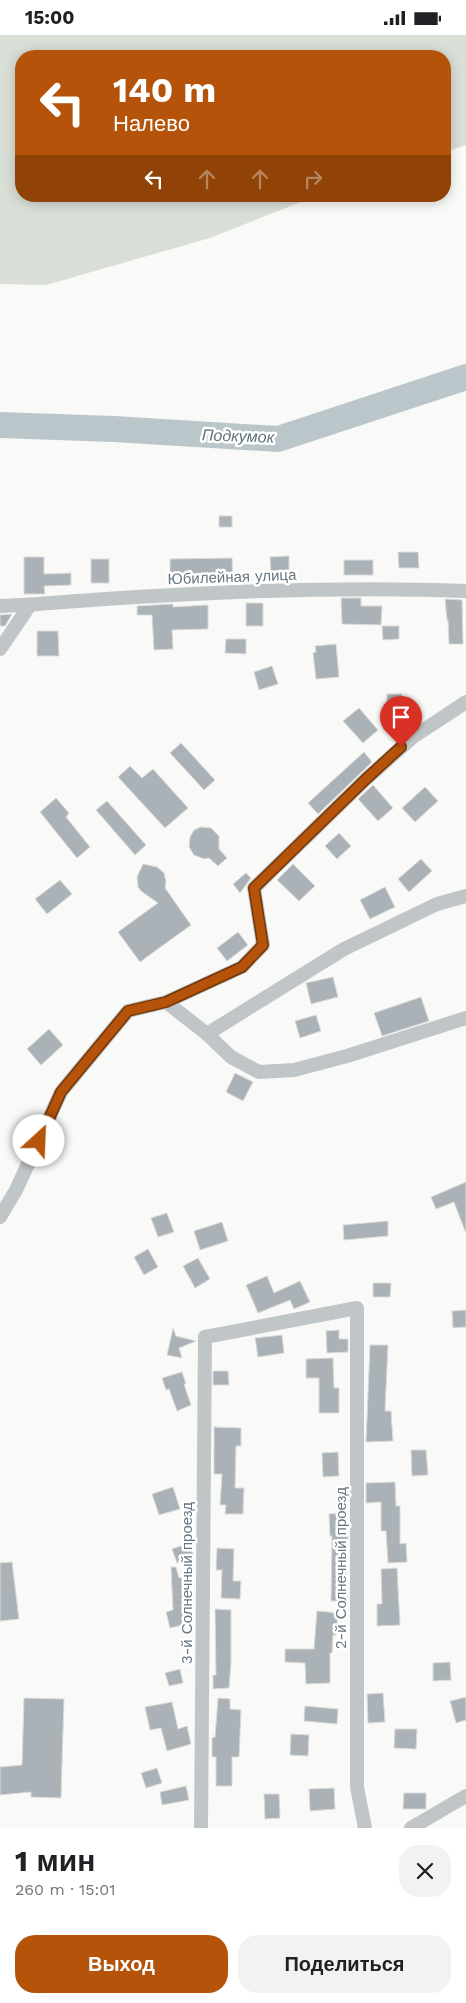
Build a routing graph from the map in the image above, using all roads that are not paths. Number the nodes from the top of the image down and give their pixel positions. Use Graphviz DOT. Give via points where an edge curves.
graph roads {
  1 [pos="466,591"];
  2 [pos="30,605"];
  3 [pos="0,606"];
  4 [pos="0,649"];
  5 [pos="466,702"];
  6 [pos="466,896"];
  7 [pos="166,1002"];
  8 [pos="466,1018"];
  9 [pos="207,1034"];
  10 [pos="0,1217"];
  11 [pos="358,1308"];
  12 [pos="466,1797"];
  13 [pos="201,1828"];
  14 [pos="365,1828"];
  15 [pos="412,1828"];
  1 -- 2 [label="street, Юбилейная улица" via="388,588 302,590"];
  2 -- 3 [label="street, Юбилейная улица"];
  2 -- 4 [label="street"];
  5 -- 7 [label="street" via="406,743 254,888 263,945 242,967"];
  6 -- 9 [label="street" via="437,904 344,949"];
  7 -- 9 [label="street"];
  7 -- 10 [label="street" via="128,1011 61,1092 16,1190"];
  8 -- 9 [label="street" via="294,1070 259,1072 231,1057"];
  11 -- 13 [label="street, 3-й Солнечный проезд" via="204,1337"];
  11 -- 14 [label="street, 2-й Солнечный проезд" via="357,1787"];
  12 -- 15 [label="street"];
}
